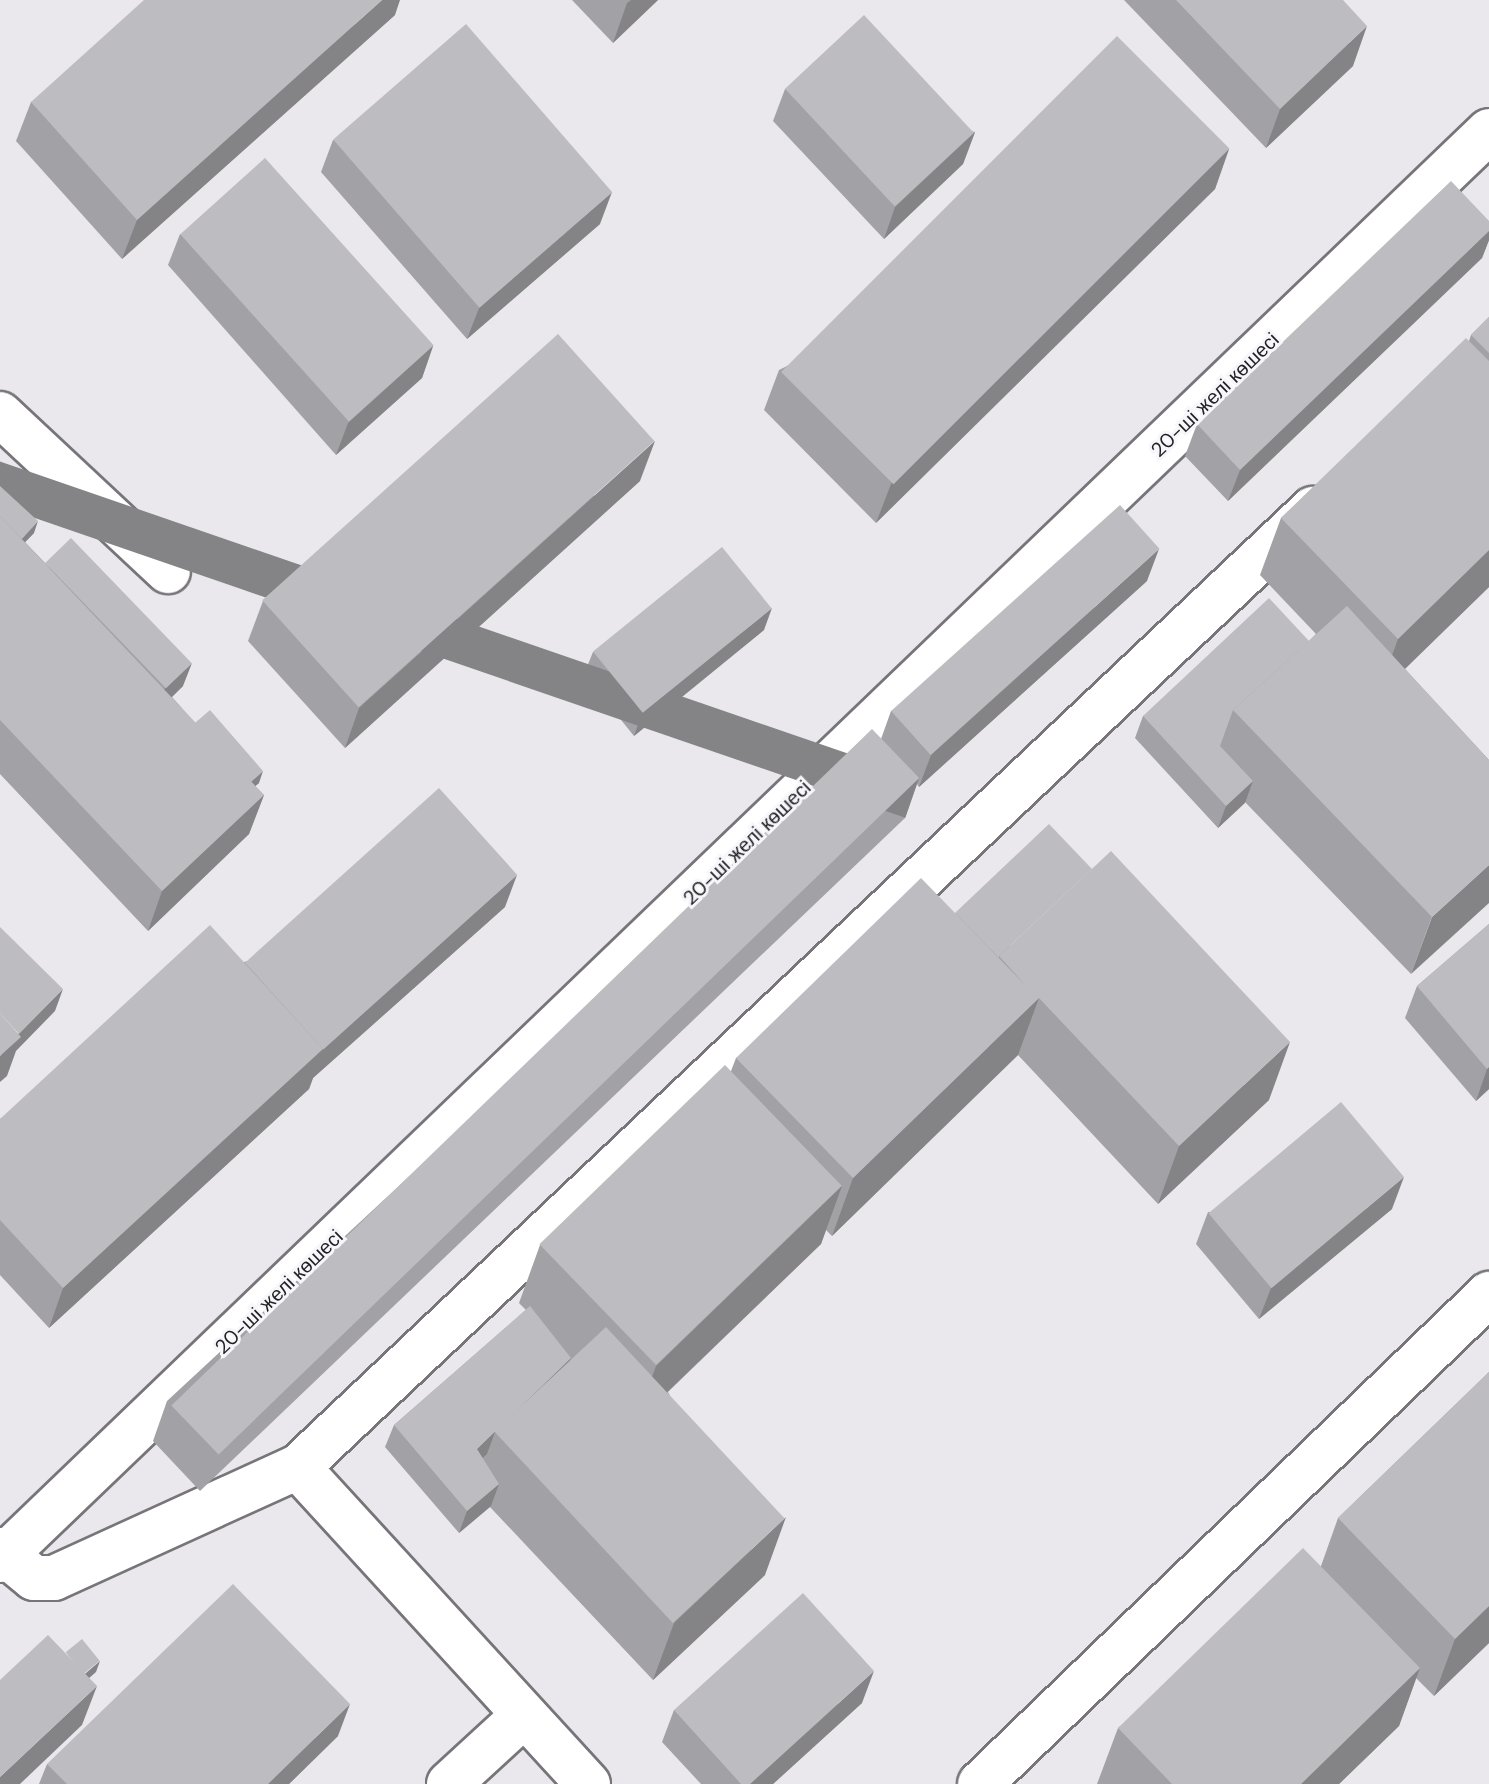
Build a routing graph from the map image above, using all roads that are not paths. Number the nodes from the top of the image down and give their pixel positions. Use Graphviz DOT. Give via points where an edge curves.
graph roads {
  1 [pos="1489,131"];
  2 [pos="0,414"];
  3 [pos="1339,485"];
  4 [pos="168,571"];
  5 [pos="1489,1294"];
  6 [pos="298,1467"];
  7 [pos="2,1555"];
  8 [pos="524,1715"];
  9 [pos="449,1784"];
  10 [pos="588,1784"];
  11 [pos="980,1784"];
  1 -- 7 [label="street, 20-ші желі көшесі"];
  2 -- 4 [label="street"];
  3 -- 6 [label="street"];
  5 -- 11 [label="street"];
  6 -- 7 [label="street" via="54,1578 34,1578"];
  6 -- 8 [label="street"];
  8 -- 9 [label="street"];
  8 -- 10 [label="street"];
}
